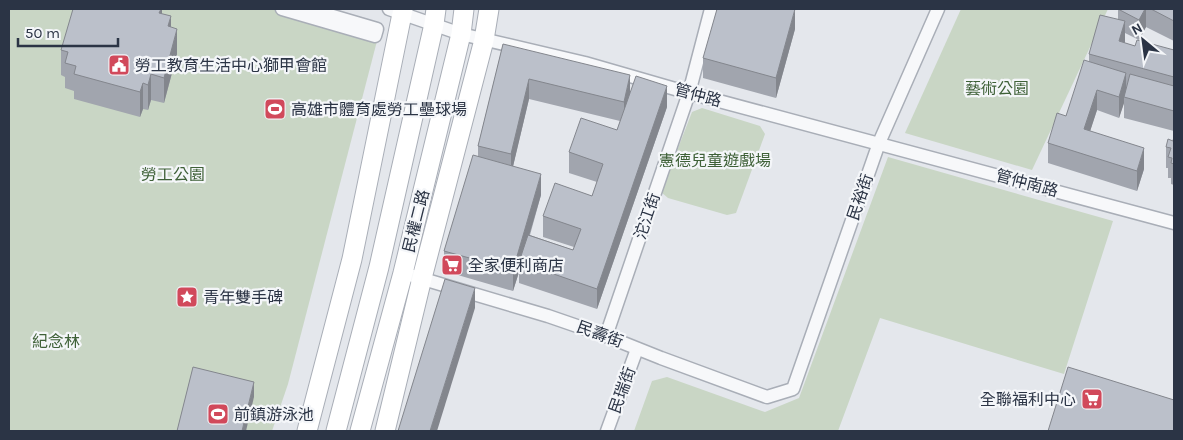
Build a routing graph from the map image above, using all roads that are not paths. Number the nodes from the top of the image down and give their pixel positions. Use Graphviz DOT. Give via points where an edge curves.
graph roads {
  1 [pos="282,9"];
  2 [pos="310,9"];
  3 [pos="464,9"];
  4 [pos="489,9"];
  5 [pos="711,9"];
  6 [pos="938,9"];
  7 [pos="398,10"];
  8 [pos="435,16"];
  9 [pos="461,34"];
  10 [pos="484,40"];
  11 [pos="689,93"];
  12 [pos="879,143"];
  13 [pos="1174,223"];
  14 [pos="403,273"];
  15 [pos="422,278"];
  16 [pos="606,336"];
  17 [pos="637,349"];
  18 [pos="793,389"];
  19 [pos="307,431"];
  20 [pos="336,431"];
  21 [pos="360,431"];
  22 [pos="385,431"];
  23 [pos="607,431"];
  1 -- 2 [label="street" via="375,36 377,29"];
  3 -- 9 [label="street, 民權二路"];
  4 -- 10 [label="street, 民權二路"];
  5 -- 11 [label="street, 沱江街"];
  6 -- 12 [label="street, 民裕街"];
  7 -- 8 [label="street, 管仲路"];
  7 -- 19 [label="street" via="352,259"];
  8 -- 9 [label="street, 管仲路"];
  8 -- 20 [label="street, 民權二路" via="378,267"];
  9 -- 10 [label="street, 管仲路"];
  9 -- 14 [label="street, 民權二路"];
  10 -- 11 [label="street, 管仲路" via="585,63"];
  10 -- 15 [label="street, 民權二路"];
  11 -- 12 [label="street, 管仲路"];
  11 -- 16 [label="street, 沱江街"];
  12 -- 13 [label="street, 管仲南路"];
  12 -- 18 [label="street, 民裕街"];
  14 -- 15 [label="street, 民壽街"];
  14 -- 21 [label="street, 民權二路"];
  15 -- 16 [label="street, 民壽街"];
  15 -- 22 [label="street, 民權二路"];
  16 -- 17 [label="street, 民壽街"];
  17 -- 18 [label="street, 民壽街" via="767,397"];
  17 -- 23 [label="street, 民瑞街"];
}
